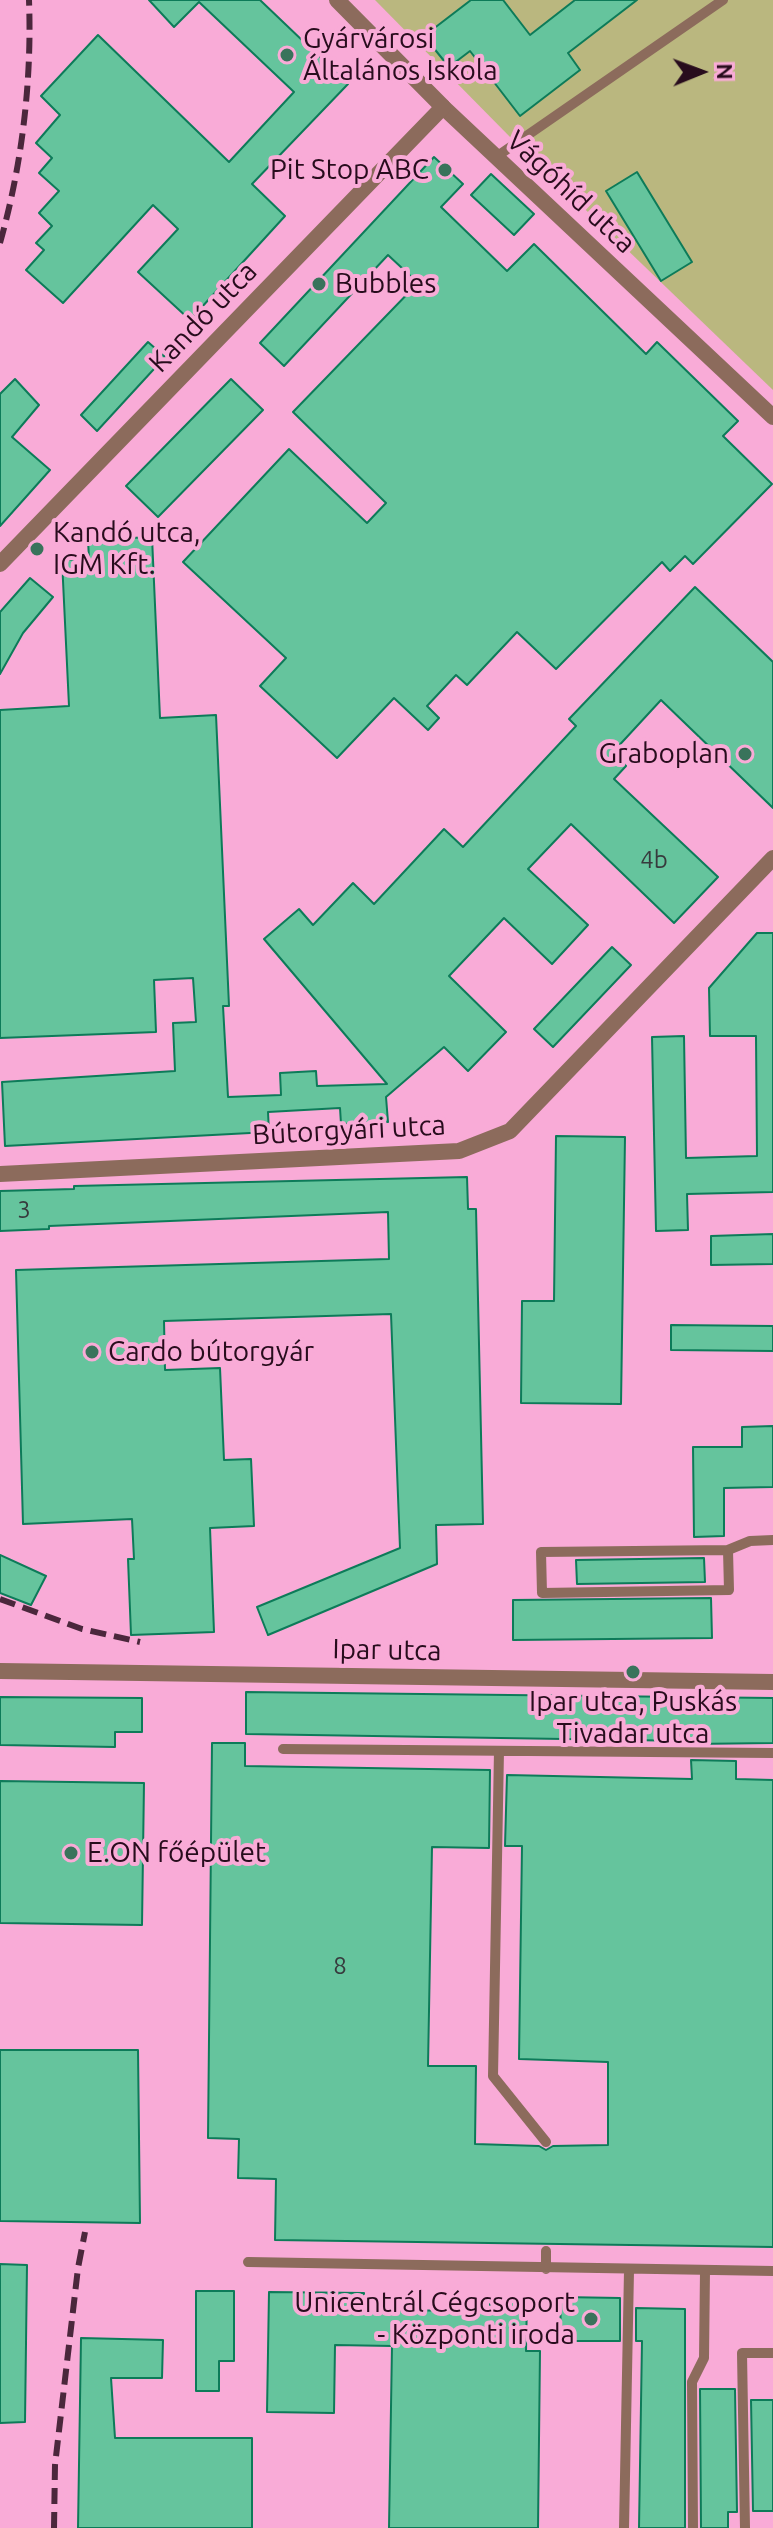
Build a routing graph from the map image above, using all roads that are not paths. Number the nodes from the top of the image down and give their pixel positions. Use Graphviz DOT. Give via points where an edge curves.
graph roads {
  1 [pos="337,0"];
  2 [pos="723,0"];
  3 [pos="443,107"];
  4 [pos="496,157"];
  5 [pos="773,417"];
  6 [pos="0,564"];
  7 [pos="773,858"];
  8 [pos="0,1174"];
  9 [pos="773,1540"];
  10 [pos="728,1550"];
  11 [pos="0,1671"];
  12 [pos="773,1682"];
  13 [pos="283,1749"];
  14 [pos="499,1751"];
  15 [pos="773,1753"];
  16 [pos="546,2142"];
  17 [pos="546,2251"];
  18 [pos="248,2262"];
  19 [pos="546,2269"];
  20 [pos="629,2271"];
  21 [pos="705,2271"];
  22 [pos="773,2271"];
  23 [pos="773,2353"];
  24 [pos="624,2528"];
  25 [pos="693,2528"];
  26 [pos="745,2528"];
  1 -- 3 [label="street, Vágóhíd utca"];
  2 -- 4 [label="lane"];
  3 -- 4 [label="street, Vágóhíd utca"];
  3 -- 6 [label="street, Kandó utca"];
  4 -- 5 [label="street, Vágóhíd utca"];
  7 -- 8 [label="street, Bútorgyári utca" via="510,1131 459,1151"];
  9 -- 10 [label="lane" via="750,1541"];
  10 -- 10 [label="lane" via="541,1552 542,1593 729,1590"];
  11 -- 12 [label="street, Ipar utca"];
  13 -- 14 [label="lane"];
  14 -- 15 [label="lane"];
  14 -- 16 [label="lane" via="493,2076"];
  17 -- 19 [label="lane"];
  18 -- 19 [label="lane"];
  19 -- 20 [label="lane"];
  20 -- 21 [label="lane"];
  20 -- 24 [label="lane"];
  21 -- 22 [label="lane"];
  21 -- 25 [label="lane" via="704,2358 692,2382"];
  23 -- 26 [label="lane" via="742,2353"];
}
